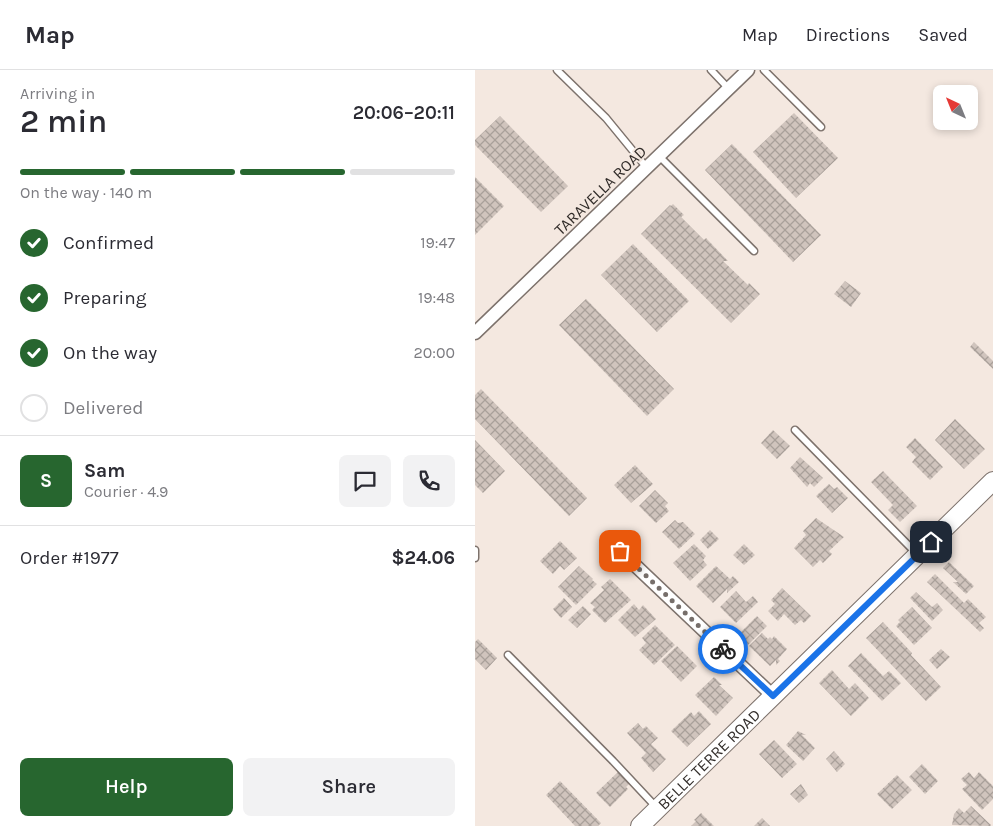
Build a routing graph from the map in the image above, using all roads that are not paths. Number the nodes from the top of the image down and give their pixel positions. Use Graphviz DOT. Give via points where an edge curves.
graph roads {
  1 [pos="557,70"];
  2 [pos="711,70"];
  3 [pos="748,70"];
  4 [pos="764,70"];
  5 [pos="729,88"];
  6 [pos="821,127"];
  7 [pos="659,156"];
  8 [pos="647,168"];
  9 [pos="755,251"];
  10 [pos="475,333"];
  11 [pos="795,430"];
  12 [pos="993,481"];
  13 [pos="475,550"];
  14 [pos="620,551"];
  15 [pos="918,554"];
  16 [pos="475,558"];
  17 [pos="508,655"];
  18 [pos="773,696"];
  19 [pos="657,809"];
  20 [pos="640,826"];
  1 -- 8 [label="lane" via="606,118"];
  2 -- 5 [label="lane"];
  3 -- 5 [label="street, TARAVELLA ROAD"];
  4 -- 6 [label="lane"];
  5 -- 7 [label="street, TARAVELLA ROAD"];
  7 -- 8 [label="street, TARAVELLA ROAD"];
  7 -- 9 [label="lane"];
  8 -- 10 [label="street, TARAVELLA ROAD"];
  11 -- 15 [label="lane"];
  12 -- 15 [label="street, BELLE TERRE ROAD"];
  13 -- 16 [label="lane"];
  14 -- 18 [label="street"];
  15 -- 18 [label="street, BELLE TERRE ROAD"];
  17 -- 19 [label="lane"];
  18 -- 19 [label="street, BELLE TERRE ROAD"];
  19 -- 20 [label="street, BELLE TERRE ROAD"];
}
